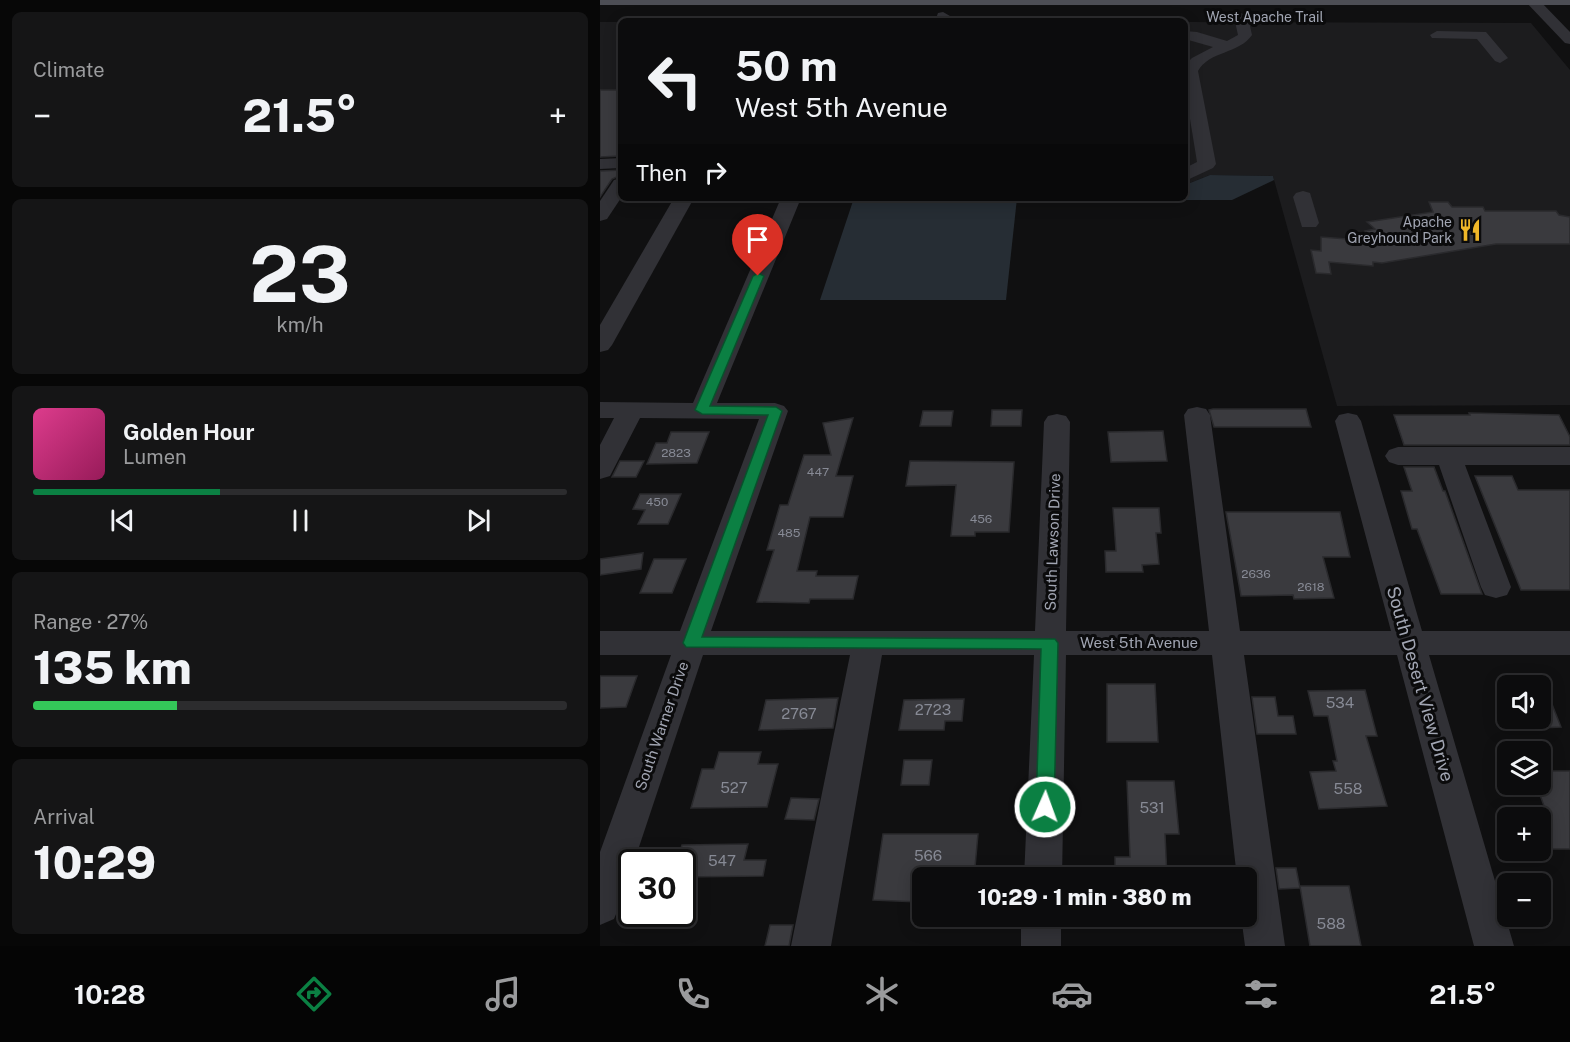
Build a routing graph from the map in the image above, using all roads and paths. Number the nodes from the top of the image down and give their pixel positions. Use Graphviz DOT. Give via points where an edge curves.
graph roads {
  1 [pos="600,0"];
  2 [pos="750,0"];
  3 [pos="1457,0"];
  4 [pos="1531,0"];
  5 [pos="1570,0"];
  6 [pos="1239,9"];
  7 [pos="600,16"];
  8 [pos="740,16"];
  9 [pos="1547,17"];
  10 [pos="1570,17"];
  11 [pos="875,18"];
  12 [pos="973,18"];
  13 [pos="1188,35"];
  14 [pos="1449,40"];
  15 [pos="1570,40"];
  16 [pos="1229,47"];
  17 [pos="1495,52"];
  18 [pos="600,148"];
  19 [pos="618,148"];
  20 [pos="618,163"];
  21 [pos="600,164"];
  22 [pos="1188,174"];
  23 [pos="618,188"];
  24 [pos="1303,197"];
  25 [pos="682,201"];
  26 [pos="790,201"];
  27 [pos="600,215"];
  28 [pos="1310,223"];
  29 [pos="600,345"];
  30 [pos="600,410"];
  31 [pos="631,410"];
  32 [pos="702,410"];
  33 [pos="1197,415"];
  34 [pos="1348,420"];
  35 [pos="1057,423"];
  36 [pos="1398,456"];
  37 [pos="1449,456"];
  38 [pos="1570,456"];
  39 [pos="600,470"];
  40 [pos="1496,587"];
  41 [pos="600,643"];
  42 [pos="691,643"];
  43 [pos="868,643"];
  44 [pos="1050,643"];
  45 [pos="1226,643"];
  46 [pos="1408,643"];
  47 [pos="1570,643"];
  48 [pos="1043,867"];
  49 [pos="600,906"];
  50 [pos="1041,927"];
  51 [pos="811,946"];
  52 [pos="1041,946"];
  53 [pos="1265,946"];
  54 [pos="1494,946"];
  1 -- 2 [label="main road, West Apache Trail"];
  2 -- 6 [label="main road, West Apache Trail"];
  2 -- 8 [label="main road"];
  3 -- 4 [label="main road, West Apache Trail"];
  3 -- 6 [label="main road, West Apache Trail"];
  4 -- 5 [label="main road, West Apache Trail"];
  4 -- 9 [label="street"];
  6 -- 9 [label="main road, West Apache Trail"];
  6 -- 12 [label="main road, West Apache Trail"];
  6 -- 16 [label="street" via="1245,35"];
  7 -- 8 [label="main road, West Apache Trail"];
  8 -- 11 [label="main road, West Apache Trail"];
  9 -- 10 [label="main road, West Apache Trail"];
  9 -- 15 [label="street"];
  13 -- 16 [label="street"];
  14 -- 17 [label="street"];
  16 -- 22 [label="street" via="1191,64 1207,164"];
  18 -- 19 [label="street"];
  20 -- 21 [label="street"];
  23 -- 27 [label="street"];
  24 -- 28 [label="street"];
  25 -- 29 [label="street"];
  26 -- 32 [label="street"];
  30 -- 31 [label="street"];
  31 -- 32 [label="street"];
  31 -- 39 [label="street"];
  32 -- 42 [label="street, South Warner Drive" via="776,411"];
  33 -- 45 [label="street"];
  34 -- 46 [label="street, South Desert View Drive"];
  35 -- 44 [label="street, South Lawson Drive"];
  36 -- 37 [label="street"];
  37 -- 38 [label="street"];
  37 -- 40 [label="street"];
  41 -- 42 [label="street, West 5th Avenue"];
  42 -- 43 [label="street, West 5th Avenue"];
  42 -- 49 [label="street, South Warner Drive"];
  43 -- 44 [label="street, West 5th Avenue"];
  43 -- 51 [label="street"];
  44 -- 45 [label="street, West 5th Avenue"];
  44 -- 48 [label="street, South Lawson Drive"];
  45 -- 46 [label="street, West 5th Avenue"];
  45 -- 53 [label="street"];
  46 -- 47 [label="street, West 5th Avenue"];
  46 -- 54 [label="street, South Desert View Drive"];
  50 -- 52 [label="street"];
}
